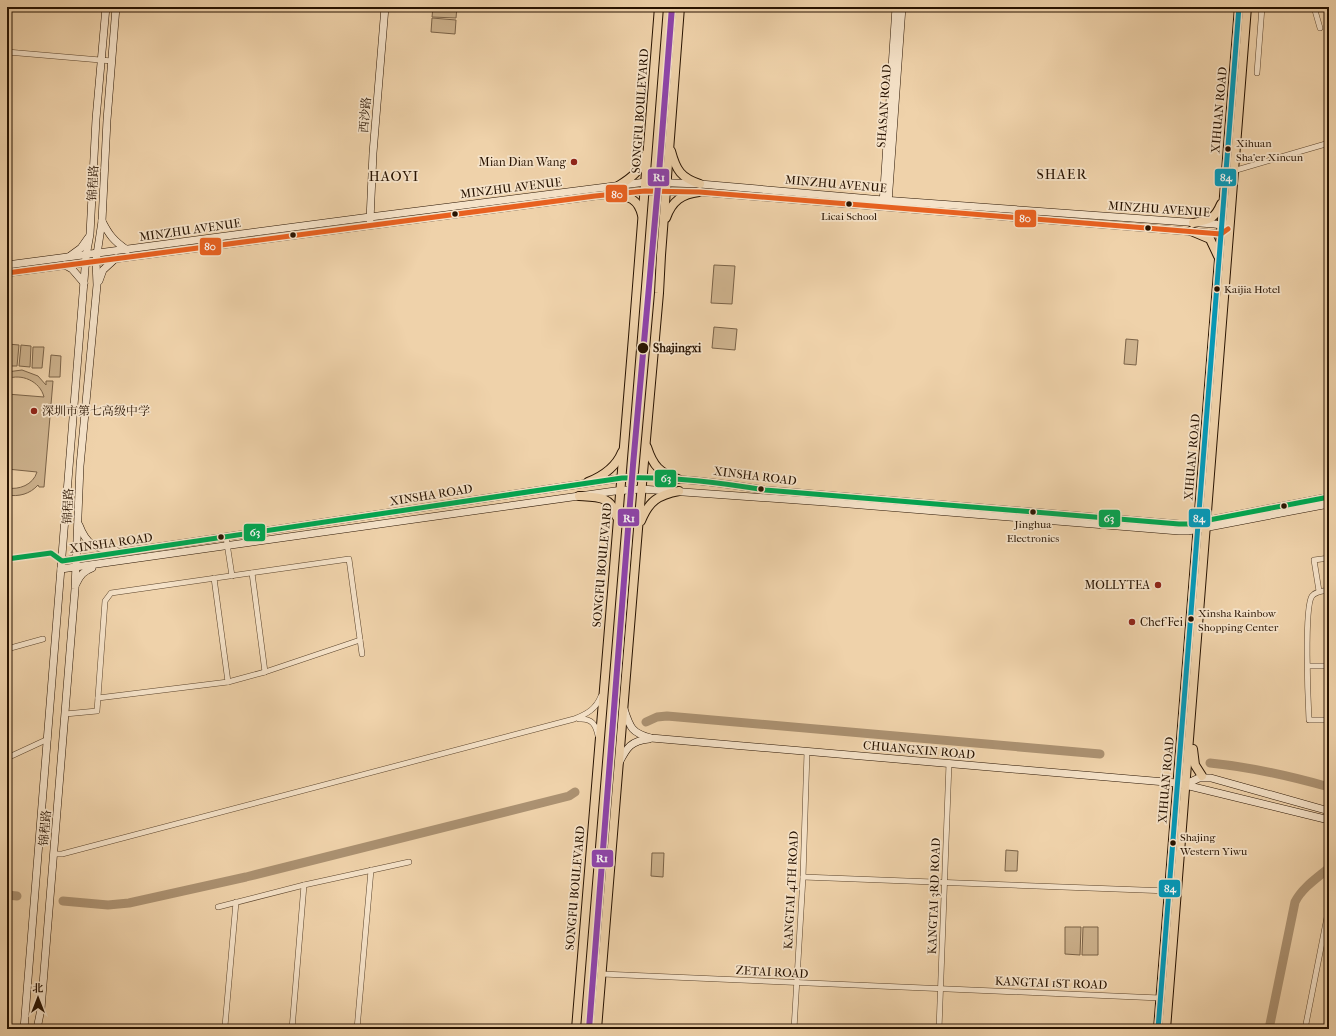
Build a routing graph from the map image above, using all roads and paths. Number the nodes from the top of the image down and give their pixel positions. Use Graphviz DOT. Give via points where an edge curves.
graph roads {
  1 [pos="106,7"];
  2 [pos="116,7"];
  3 [pos="385,7"];
  4 [pos="659,7"];
  5 [pos="680,7"];
  6 [pos="896,7"];
  7 [pos="902,7"];
  8 [pos="1239,7"];
  9 [pos="1246,7"];
  10 [pos="1262,7"];
  11 [pos="1314,7"];
  12 [pos="1320,28"];
  13 [pos="7,52"];
  14 [pos="101,60"];
  15 [pos="112,61"];
  16 [pos="1257,73"];
  17 [pos="1329,143"];
  18 [pos="649,146"];
  19 [pos="669,146"];
  20 [pos="1233,171"];
  21 [pos="666,182"];
  22 [pos="618,186"];
  23 [pos="646,187"];
  24 [pos="700,188"];
  25 [pos="666,191"];
  26 [pos="615,194"];
  27 [pos="1224,198"];
  28 [pos="885,203"];
  29 [pos="370,217"];
  30 [pos="102,221"];
  31 [pos="643,223"];
  32 [pos="370,225"];
  33 [pos="663,226"];
  34 [pos="1192,227"];
  35 [pos="1225,227"];
  36 [pos="90,234"];
  37 [pos="1221,234"];
  38 [pos="127,250"];
  39 [pos="68,257"];
  40 [pos="96,257"];
  41 [pos="116,258"];
  42 [pos="1219,258"];
  43 [pos="85,259"];
  44 [pos="7,265"];
  45 [pos="65,265"];
  46 [pos="7,273"];
  47 [pos="84,283"];
  48 [pos="97,285"];
  49 [pos="624,444"];
  50 [pos="646,444"];
  51 [pos="642,477"];
  52 [pos="622,478"];
  53 [pos="678,479"];
  54 [pos="588,482"];
  55 [pos="641,489"];
  56 [pos="620,490"];
  57 [pos="679,491"];
  58 [pos="579,496"];
  59 [pos="1329,497"];
  60 [pos="1329,504"];
  61 [pos="78,522"];
  62 [pos="618,524"];
  63 [pos="1202,525"];
  64 [pos="638,529"];
  65 [pos="226,537"];
  66 [pos="227,546"];
  67 [pos="124,552"];
  68 [pos="1329,558"];
  69 [pos="7,559"];
  70 [pos="76,559"];
  71 [pos="62,561"];
  72 [pos="101,564"];
  73 [pos="75,568"];
  74 [pos="61,570"];
  75 [pos="252,573"];
  76 [pos="232,576"];
  77 [pos="214,578"];
  78 [pos="75,588"];
  79 [pos="1329,590"];
  80 [pos="1319,591"];
  81 [pos="43,639"];
  82 [pos="360,640"];
  83 [pos="7,649"];
  84 [pos="362,654"];
  85 [pos="1308,666"];
  86 [pos="1329,666"];
  87 [pos="265,672"];
  88 [pos="228,682"];
  89 [pos="604,689"];
  90 [pos="98,698"];
  91 [pos="624,710"];
  92 [pos="65,714"];
  93 [pos="574,719"];
  94 [pos="1329,720"];
  95 [pos="651,738"];
  96 [pos="48,739"];
  97 [pos="600,743"];
  98 [pos="1189,745"];
  99 [pos="807,752"];
  100 [pos="7,758"];
  101 [pos="949,763"];
  102 [pos="619,764"];
  103 [pos="1202,776"];
  104 [pos="1182,784"];
  105 [pos="1329,811"];
  106 [pos="1329,820"];
  107 [pos="54,854"];
  108 [pos="409,862"];
  109 [pos="370,870"];
  110 [pos="802,877"];
  111 [pos="944,882"];
  112 [pos="304,885"];
  113 [pos="1169,891"];
  114 [pos="236,902"];
  115 [pos="218,907"];
  116 [pos="1329,907"];
  117 [pos="602,974"];
  118 [pos="796,984"];
  119 [pos="941,989"];
  120 [pos="1160,998"];
  121 [pos="225,1026"];
  122 [pos="24,1029"];
  123 [pos="38,1029"];
  124 [pos="292,1029"];
  125 [pos="357,1029"];
  126 [pos="576,1029"];
  127 [pos="597,1029"];
  128 [pos="794,1029"];
  129 [pos="939,1029"];
  130 [pos="1158,1029"];
  131 [pos="1166,1029"];
  132 [pos="1305,1029"];
  1 -- 14 [label="main road, 锦程路"];
  2 -- 15 [label="main road, 锦程路"];
  3 -- 29 [label="main road, 西沙路"];
  4 -- 18 [label="main road, SONGFU BOULEVARD"];
  5 -- 19 [label="main road"];
  6 -- 28 [label="main road, SHASAN ROAD"];
  7 -- 28 [label="main road, SHASAN ROAD"];
  8 -- 27 [label="main road, XIHUAN ROAD"];
  9 -- 20 [label="main road"];
  10 -- 16 [label="street"];
  11 -- 12 [label="street"];
  13 -- 14 [label="street"];
  14 -- 15 [label="street"];
  14 -- 36 [label="main road, 锦程路"];
  15 -- 30 [label="main road, 锦程路"];
  17 -- 20 [label="street"];
  18 -- 22 [label="main road" via="639,170"];
  18 -- 23 [label="main road, SONGFU BOULEVARD"];
  19 -- 21 [label="main road"];
  19 -- 24 [label="main road" via="679,172"];
  20 -- 35 [label="main road"];
  21 -- 23 [label="main road, MINZHU AVENUE"];
  21 -- 24 [label="main road, MINZHU AVENUE"];
  21 -- 25 [label="main road"];
  22 -- 23 [label="main road, MINZHU AVENUE"];
  22 -- 29 [label="main road, MINZHU AVENUE"];
  23 -- 25 [label="main road, MINZHU AVENUE"];
  23 -- 26 [label="main road, MINZHU AVENUE"];
  23 -- 31 [label="main road, SONGFU BOULEVARD"];
  24 -- 25 [label="main road, MINZHU AVENUE"];
  24 -- 28 [label="main road, MINZHU AVENUE"];
  24 -- 33 [label="main road" via="675,201"];
  25 -- 33 [label="main road"];
  26 -- 31 [label="main road" via="635,200"];
  26 -- 32 [label="main road, MINZHU AVENUE"];
  27 -- 34 [label="main road" via="1216,215"];
  27 -- 35 [label="main road, XIHUAN ROAD"];
  28 -- 34 [label="main road, MINZHU AVENUE"];
  29 -- 32 [label="main road, 西沙路"];
  29 -- 38 [label="main road, MINZHU AVENUE"];
  30 -- 38 [label="main road" via="109,235"];
  30 -- 40 [label="main road, 锦程路"];
  31 -- 49 [label="main road, SONGFU BOULEVARD"];
  32 -- 41 [label="main road, MINZHU AVENUE"];
  33 -- 50 [label="main road"];
  34 -- 35 [label="main road, MINZHU AVENUE"];
  34 -- 37 [label="main road, MINZHU AVENUE"];
  34 -- 42 [label="main road" via="1210,239"];
  35 -- 37 [label="main road, XIHUAN ROAD"];
  35 -- 63 [label="main road" via="1219,366"];
  36 -- 39 [label="main road" via="81,248"];
  36 -- 43 [label="main road, 锦程路"];
  37 -- 42 [label="main road, XIHUAN ROAD"];
  38 -- 40 [label="main road, MINZHU AVENUE"];
  39 -- 43 [label="main road, MINZHU AVENUE"];
  39 -- 44 [label="main road, MINZHU AVENUE"];
  40 -- 41 [label="main road, MINZHU AVENUE"];
  40 -- 43 [label="main road, MINZHU AVENUE"];
  40 -- 48 [label="main road, 锦程路"];
  41 -- 48 [label="main road" via="103,270"];
  42 -- 63 [label="main road, XIHUAN ROAD"];
  43 -- 45 [label="main road, MINZHU AVENUE"];
  43 -- 47 [label="main road, 锦程路"];
  45 -- 46 [label="main road, MINZHU AVENUE"];
  45 -- 47 [label="main road"];
  47 -- 71 [label="main road, 锦程路"];
  48 -- 61 [label="main road, 锦程路" via="80,466"];
  49 -- 52 [label="main road, SONGFU BOULEVARD"];
  49 -- 54 [label="main road" via="612,467"];
  50 -- 51 [label="main road"];
  50 -- 53 [label="main road" via="660,470"];
  51 -- 52 [label="main road, XINSHA ROAD"];
  51 -- 53 [label="main road, XINSHA ROAD"];
  51 -- 55 [label="main road"];
  52 -- 54 [label="main road, XINSHA ROAD"];
  52 -- 56 [label="main road, SONGFU BOULEVARD"];
  53 -- 63 [label="main road, XINSHA ROAD" via="765,490"];
  54 -- 65 [label="main road, XINSHA ROAD"];
  55 -- 56 [label="main road, XINSHA ROAD"];
  55 -- 57 [label="main road, XINSHA ROAD"];
  55 -- 64 [label="main road"];
  56 -- 58 [label="main road, XINSHA ROAD"];
  56 -- 62 [label="main road, SONGFU BOULEVARD"];
  57 -- 63 [label="main road, XINSHA ROAD" via="1178,531"];
  57 -- 64 [label="main road" via="662,496 651,503"];
  58 -- 62 [label="main road" via="610,502 615,509"];
  58 -- 66 [label="main road, XINSHA ROAD"];
  59 -- 63 [label="main road, XINSHA ROAD"];
  60 -- 63 [label="main road, XINSHA ROAD"];
  61 -- 67 [label="main road" via="88,542 98,548"];
  61 -- 70 [label="main road, 锦程路"];
  62 -- 89 [label="main road, SONGFU BOULEVARD"];
  63 -- 98 [label="main road"];
  63 -- 104 [label="main road, XIHUAN ROAD"];
  64 -- 91 [label="main road"];
  65 -- 66 [label="street"];
  65 -- 67 [label="main road, XINSHA ROAD"];
  66 -- 72 [label="main road, XINSHA ROAD"];
  66 -- 76 [label="street"];
  67 -- 70 [label="main road, XINSHA ROAD"];
  68 -- 80 [label="street" via="1314,560"];
  69 -- 71 [label="street" via="51,553"];
  70 -- 71 [label="main road, XINSHA ROAD"];
  70 -- 73 [label="main road, 锦程路"];
  71 -- 74 [label="main road, 锦程路"];
  72 -- 73 [label="main road, XINSHA ROAD"];
  72 -- 78 [label="main road" via="79,577"];
  73 -- 74 [label="main road, XINSHA ROAD"];
  73 -- 78 [label="main road, 锦程路"];
  74 -- 96 [label="main road, 锦程路"];
  75 -- 76 [label="street"];
  75 -- 82 [label="street" via="349,559"];
  75 -- 87 [label="street"];
  76 -- 77 [label="street"];
  77 -- 88 [label="street"];
  77 -- 90 [label="street" via="111,593 105,601"];
  78 -- 92 [label="main road, 锦程路"];
  79 -- 80 [label="street"];
  80 -- 85 [label="street" via="1310,602"];
  81 -- 83 [label="street"];
  82 -- 84 [label="street"];
  82 -- 87 [label="street"];
  85 -- 86 [label="street"];
  85 -- 94 [label="street" via="1309,720"];
  87 -- 88 [label="street"];
  88 -- 90 [label="street"];
  89 -- 93 [label="street" via="592,710"];
  89 -- 97 [label="main road, SONGFU BOULEVARD"];
  90 -- 92 [label="street" via="97,711"];
  91 -- 95 [label="main road, CHUANGXIN ROAD" via="632,729"];
  91 -- 102 [label="main road"];
  92 -- 107 [label="main road, 锦程路"];
  93 -- 97 [label="street" via="584,718 593,722"];
  93 -- 107 [label="street" via="62,854"];
  95 -- 99 [label="main road, CHUANGXIN ROAD"];
  95 -- 102 [label="main road, CHUANGXIN ROAD" via="640,740 628,747"];
  96 -- 100 [label="street"];
  96 -- 122 [label="main road, 锦程路"];
  97 -- 126 [label="main road, SONGFU BOULEVARD"];
  98 -- 103 [label="main road" via="1193,748 1194,765"];
  98 -- 104 [label="main road"];
  99 -- 101 [label="main road, CHUANGXIN ROAD"];
  99 -- 110 [label="street, KANGTAI 4TH ROAD"];
  101 -- 104 [label="main road, CHUANGXIN ROAD"];
  101 -- 111 [label="street, KANGTAI 3RD ROAD"];
  102 -- 117 [label="main road"];
  104 -- 105 [label="main road, CHUANGXIN ROAD" via="1199,778 1211,778"];
  104 -- 106 [label="main road, CHUANGXIN ROAD"];
  104 -- 113 [label="main road, XIHUAN ROAD"];
  104 -- 131 [label="main road"];
  107 -- 123 [label="main road, 锦程路"];
  108 -- 109 [label="street"];
  109 -- 112 [label="street"];
  109 -- 125 [label="street"];
  110 -- 111 [label="street"];
  110 -- 118 [label="street, KANGTAI 4TH ROAD"];
  111 -- 113 [label="street"];
  111 -- 119 [label="street, KANGTAI 3RD ROAD"];
  112 -- 114 [label="street"];
  112 -- 124 [label="street"];
  113 -- 120 [label="main road, XIHUAN ROAD"];
  114 -- 115 [label="street"];
  114 -- 121 [label="street"];
  116 -- 132 [label="street"];
  117 -- 118 [label="street, ZETAI ROAD"];
  117 -- 127 [label="main road"];
  118 -- 119 [label="street, ZETAI ROAD"];
  118 -- 128 [label="street, KANGTAI 4TH ROAD"];
  119 -- 120 [label="street, KANGTAI 1ST ROAD"];
  119 -- 129 [label="street, KANGTAI 3RD ROAD"];
  120 -- 130 [label="main road, XIHUAN ROAD"];
}
